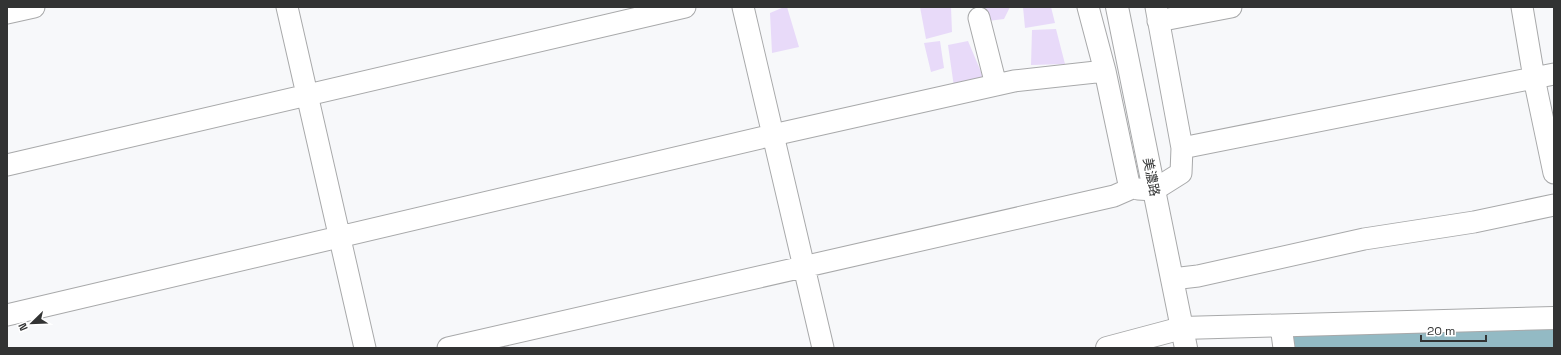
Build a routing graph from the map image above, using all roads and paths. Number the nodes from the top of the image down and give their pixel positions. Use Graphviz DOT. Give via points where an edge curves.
graph roads {
  1 [pos="34,7"];
  2 [pos="288,7"];
  3 [pos="685,7"];
  4 [pos="743,7"];
  5 [pos="1088,7"];
  6 [pos="1118,7"];
  7 [pos="1231,7"];
  8 [pos="1522,7"];
  9 [pos="7,13"];
  10 [pos="1157,14"];
  11 [pos="979,18"];
  12 [pos="1105,71"];
  13 [pos="1554,74"];
  14 [pos="1534,78"];
  15 [pos="996,85"];
  16 [pos="307,94"];
  17 [pos="773,136"];
  18 [pos="1182,148"];
  19 [pos="7,165"];
  20 [pos="1554,173"];
  21 [pos="1130,189"];
  22 [pos="1154,190"];
  23 [pos="1554,205"];
  24 [pos="340,237"];
  25 [pos="804,266"];
  26 [pos="1172,279"];
  27 [pos="7,315"];
  28 [pos="1554,318"];
  29 [pos="1281,326"];
  30 [pos="1184,338"];
  31 [pos="365,348"];
  32 [pos="448,348"];
  33 [pos="823,348"];
  34 [pos="1108,348"];
  35 [pos="1284,348"];
  1 -- 9 [label="street"];
  2 -- 16 [label="street"];
  3 -- 16 [label="street"];
  4 -- 17 [label="street"];
  5 -- 12 [label="street"];
  6 -- 22 [label="main road, 美濃路"];
  7 -- 10 [label="street"];
  8 -- 14 [label="street"];
  10 -- 18 [label="street"];
  11 -- 15 [label="street"];
  12 -- 15 [label="street"];
  12 -- 21 [label="street"];
  13 -- 14 [label="street"];
  14 -- 18 [label="street"];
  14 -- 20 [label="street"];
  15 -- 17 [label="street"];
  16 -- 19 [label="street"];
  16 -- 24 [label="street"];
  17 -- 24 [label="street"];
  17 -- 25 [label="street"];
  18 -- 22 [label="street" via="1181,173"];
  21 -- 22 [label="street"];
  21 -- 25 [label="street" via="1114,196"];
  22 -- 26 [label="main road, 美濃路"];
  23 -- 26 [label="street" via="1474,222 1364,239 1198,276"];
  24 -- 27 [label="street"];
  24 -- 31 [label="street"];
  25 -- 32 [label="street"];
  25 -- 33 [label="street"];
  26 -- 30 [label="main road, 美濃路"];
  28 -- 29 [label="main road"];
  29 -- 30 [label="main road"];
  29 -- 35 [label="street"];
  30 -- 34 [label="main road"];
}
